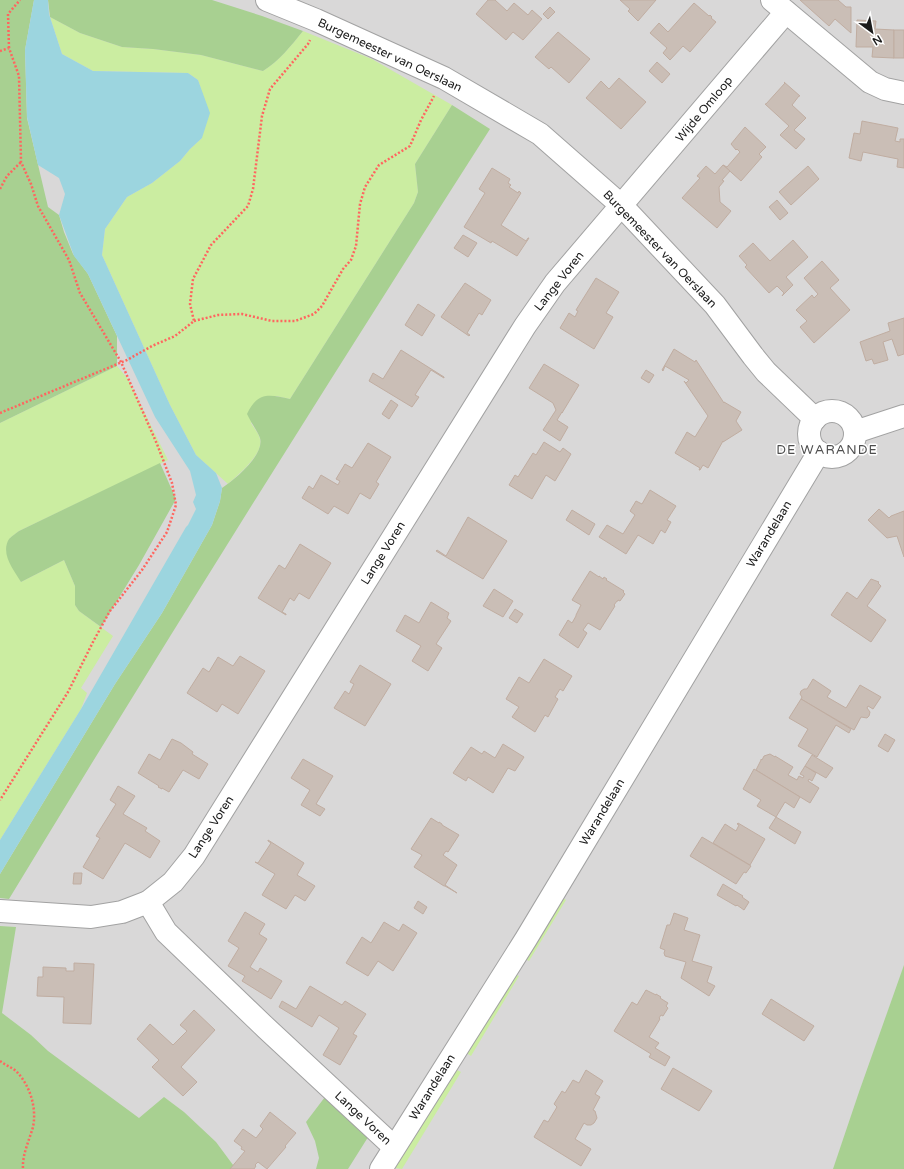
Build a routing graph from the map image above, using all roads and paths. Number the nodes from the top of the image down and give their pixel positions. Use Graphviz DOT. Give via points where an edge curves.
graph roads {
  1 [pos="20,0"];
  2 [pos="267,0"];
  3 [pos="779,6"];
  4 [pos="316,20"];
  5 [pos="9,48"];
  6 [pos="0,51"];
  7 [pos="444,78"];
  8 [pos="904,93"];
  9 [pos="21,162"];
  10 [pos="0,189"];
  11 [pos="622,206"];
  12 [pos="194,321"];
  13 [pos="121,362"];
  14 [pos="0,413"];
  15 [pos="904,416"];
  16 [pos="815,419"];
  17 [pos="855,432"];
  18 [pos="819,452"];
  19 [pos="0,800"];
  20 [pos="148,902"];
  21 [pos="0,911"];
  22 [pos="0,1062"];
  23 [pos="394,1147"];
  24 [pos="23,1169"];
  25 [pos="381,1169"];
  1 -- 5 [label="path" via="8,14"];
  2 -- 4 [label="street, Burgemeester van Oerslaan"];
  3 -- 8 [label="street, Wijde Omloop" via="870,82 885,89"];
  3 -- 11 [label="street, Wijde Omloop"];
  4 -- 7 [label="street, Burgemeester van Oerslaan"];
  4 -- 12 [label="path" via="308,44 270,89 262,116 253,188 248,206 211,246 193,279 190,304"];
  5 -- 6 [label="path"];
  5 -- 9 [label="path" via="19,76"];
  7 -- 11 [label="street, Burgemeester van Oerslaan" via="540,134"];
  7 -- 12 [label="path" via="410,146 379,165 365,187 360,204 356,246 351,260 322,306 314,314 296,322 272,321 242,314 218,315"];
  9 -- 10 [label="path" via="7,176"];
  9 -- 13 [label="path" via="38,206 69,260 80,293"];
  11 -- 16 [label="street, Burgemeester van Oerslaan" via="715,305 766,372"];
  11 -- 20 [label="street, Lange Voren" via="555,283 524,326 194,856 173,882"];
  12 -- 13 [label="path" via="175,336"];
  13 -- 14 [label="path"];
  13 -- 19 [label="path" via="160,451 172,483 176,506 167,532 110,611 68,692"];
  15 -- 17 [label="street"];
  16 -- 17 [label="street" via="824,413 839,412 850,420"];
  16 -- 18 [label="street" via="810,437"];
  17 -- 18 [label="street" via="853,445 844,454 830,457"];
  18 -- 23 [label="street, Warandelaan" via="530,932"];
  20 -- 21 [label="street, Lange Voren" via="122,912 91,917"];
  20 -- 23 [label="street, Lange Voren" via="166,932"];
  22 -- 24 [label="path" via="15,1071 27,1085 35,1109"];
  23 -- 25 [label="street, Warandelaan"];
}
